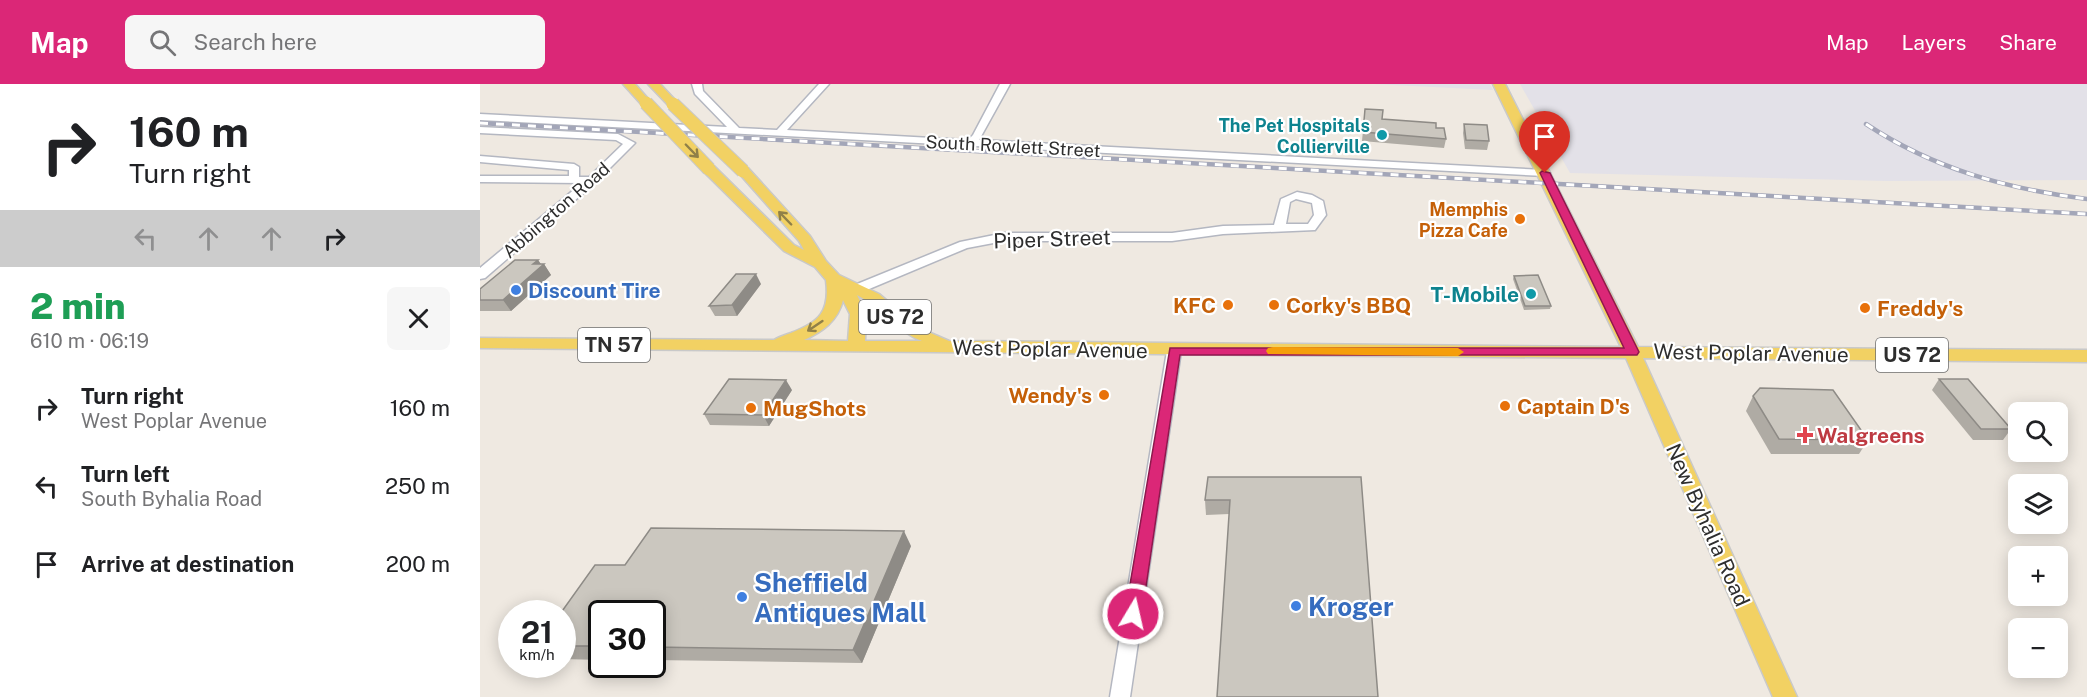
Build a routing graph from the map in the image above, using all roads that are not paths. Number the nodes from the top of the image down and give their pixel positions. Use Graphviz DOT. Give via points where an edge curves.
graph roads {
  1 [pos="629,84"];
  2 [pos="654,84"];
  3 [pos="697,84"];
  4 [pos="824,84"];
  5 [pos="1005,84"];
  6 [pos="1499,84"];
  7 [pos="480,117"];
  8 [pos="480,129"];
  9 [pos="737,131"];
  10 [pos="779,133"];
  11 [pos="970,143"];
  12 [pos="480,159"];
  13 [pos="1545,173"];
  14 [pos="480,180"];
  15 [pos="574,180"];
  16 [pos="592,180"];
  17 [pos="1279,229"];
  18 [pos="820,264"];
  19 [pos="480,275"];
  20 [pos="847,293"];
  21 [pos="480,344"];
  22 [pos="764,346"];
  23 [pos="856,347"];
  24 [pos="960,348"];
  25 [pos="1174,351"];
  26 [pos="1632,352"];
  27 [pos="2087,356"];
  28 [pos="1120,697"];
  29 [pos="1785,697"];
  1 -- 18 [label="main road, one-way, bridge" via="789,248"];
  18 -- 2 [label="main road, one-way, bridge" via="805,239 743,171"];
  3 -- 9 [label="street" via="698,92"];
  4 -- 10 [label="street"];
  5 -- 11 [label="street"];
  6 -- 13 [label="main road, New Byhalia Road"];
  7 -- 9 [label="street, South Rowlett Street"];
  8 -- 16 [label="street, Abbington Road" via="618,137 630,143"];
  9 -- 10 [label="street, South Rowlett Street"];
  10 -- 11 [label="street, South Rowlett Street"];
  11 -- 13 [label="street, South Rowlett Street"];
  12 -- 15 [label="street" via="574,167"];
  13 -- 26 [label="main road, New Byhalia Road"];
  14 -- 15 [label="street"];
  15 -- 16 [label="street"];
  16 -- 19 [label="street, Abbington Road"];
  17 -- 20 [label="street, Piper Street" via="1223,230 1172,237 1004,237 964,245"];
  18 -- 20 [label="main road"];
  20 -- 22 [label="main road, one-way" via="816,327 784,342"];
  20 -- 23 [label="main road, US 72" via="858,314"];
  20 -- 24 [label="main road, US 72" via="873,297 913,332"];
  21 -- 22 [label="main road, West Poplar Avenue / TN 57"];
  22 -- 23 [label="main road, West Poplar Avenue / TN 57"];
  23 -- 24 [label="main road, West Poplar Avenue / US 72"];
  24 -- 25 [label="main road, West Poplar Avenue / US 72"];
  25 -- 26 [label="main road, West Poplar Avenue / US 72"];
  25 -- 28 [label="street"];
  26 -- 27 [label="main road, West Poplar Avenue / US 72"];
  26 -- 29 [label="main road, New Byhalia Road"];
}
